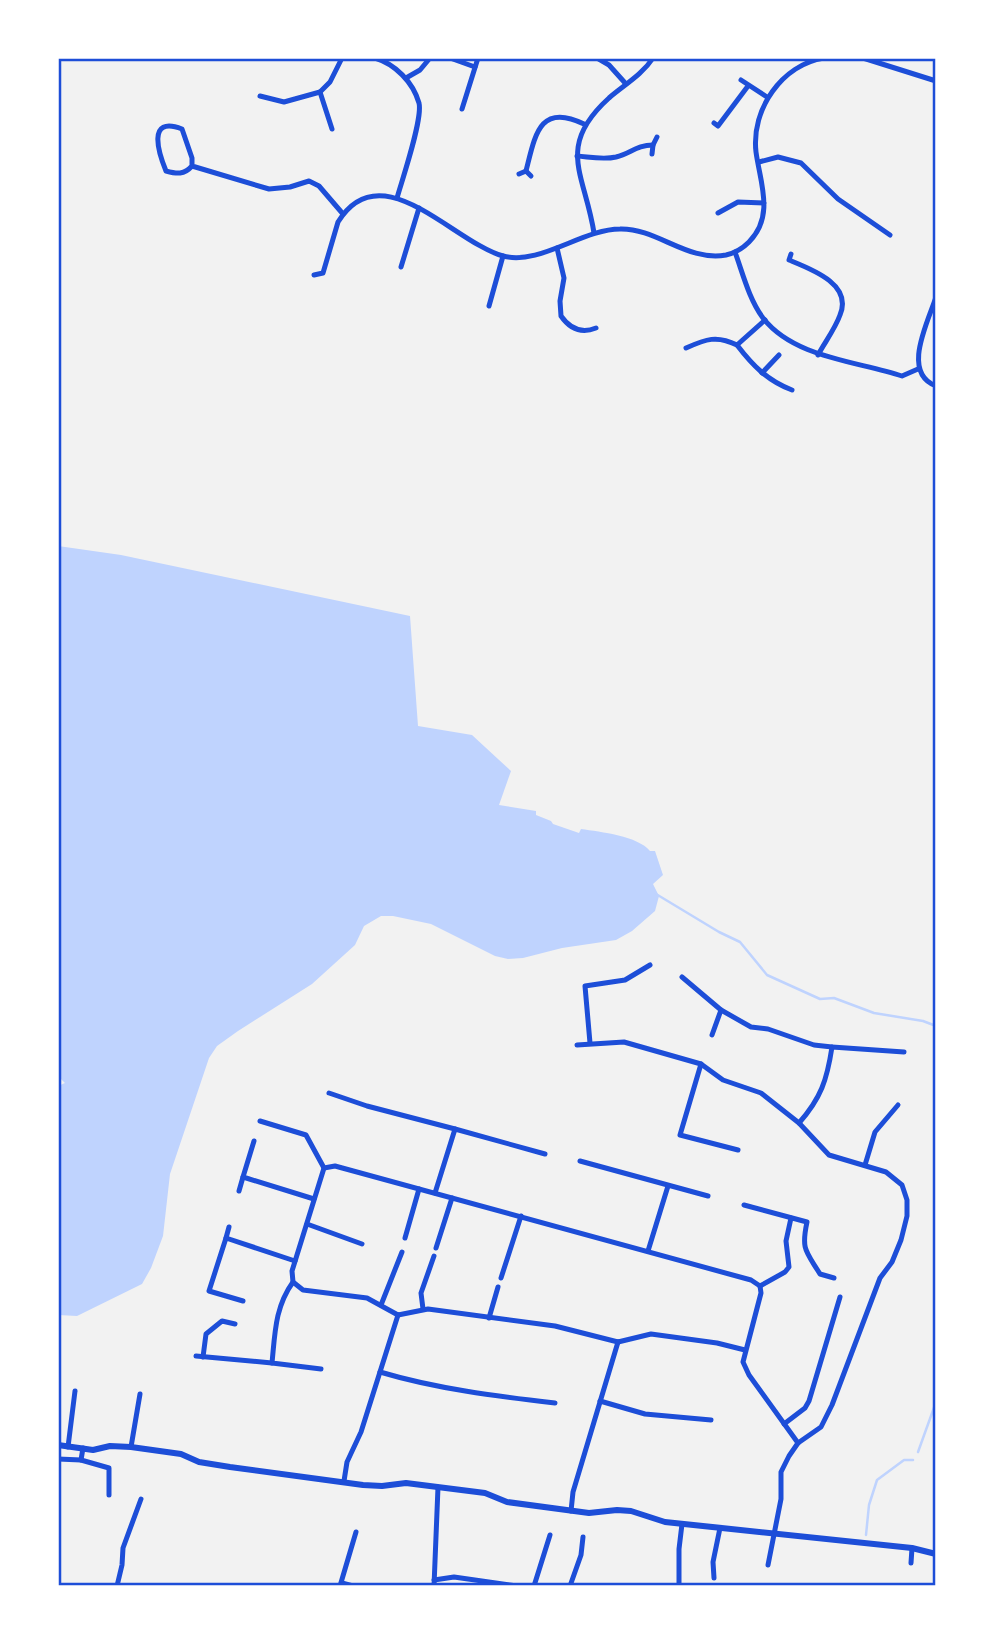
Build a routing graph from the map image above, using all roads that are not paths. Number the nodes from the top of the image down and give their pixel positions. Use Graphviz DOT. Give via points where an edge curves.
graph roads {
  1 [pos="342,58"];
  2 [pos="375,58"];
  3 [pos="430,58"];
  4 [pos="450,58"];
  5 [pos="478,58"];
  6 [pos="597,58"];
  7 [pos="653,58"];
  8 [pos="824,58"];
  9 [pos="863,58"];
  10 [pos="813,59"];
  11 [pos="475,67"];
  12 [pos="406,78"];
  13 [pos="741,80"];
  14 [pos="936,81"];
  15 [pos="626,85"];
  16 [pos="748,86"];
  17 [pos="320,92"];
  18 [pos="260,96"];
  19 [pos="767,97"];
  20 [pos="461,110"];
  21 [pos="714,123"];
  22 [pos="584,124"];
  23 [pos="332,129"];
  24 [pos="657,137"];
  25 [pos="653,145"];
  26 [pos="652,154"];
  27 [pos="576,156"];
  28 [pos="759,162"];
  29 [pos="192,166"];
  30 [pos="525,174"];
  31 [pos="397,198"];
  32 [pos="764,203"];
  33 [pos="419,208"];
  34 [pos="721,209"];
  35 [pos="343,214"];
  36 [pos="594,233"];
  37 [pos="890,235"];
  38 [pos="557,248"];
  39 [pos="735,252"];
  40 [pos="503,256"];
  41 [pos="401,267"];
  42 [pos="786,267"];
  43 [pos="314,275"];
  44 [pos="936,297"];
  45 [pos="489,306"];
  46 [pos="765,320"];
  47 [pos="596,327"];
  48 [pos="737,345"];
  49 [pos="686,348"];
  50 [pos="779,355"];
  51 [pos="818,355"];
  52 [pos="918,369"];
  53 [pos="762,373"];
  54 [pos="936,386"];
  55 [pos="792,390"];
  56 [pos="650,965"];
  57 [pos="682,977"];
  58 [pos="721,1010"];
  59 [pos="712,1035"];
  60 [pos="590,1043"];
  61 [pos="577,1045"];
  62 [pos="832,1047"];
  63 [pos="904,1052"];
  64 [pos="701,1064"];
  65 [pos="329,1093"];
  66 [pos="898,1105"];
  67 [pos="260,1121"];
  68 [pos="799,1124"];
  69 [pos="455,1129"];
  70 [pos="254,1141"];
  71 [pos="738,1150"];
  72 [pos="544,1154"];
  73 [pos="580,1161"];
  74 [pos="866,1165"];
  75 [pos="324,1168"];
  76 [pos="243,1177"];
  77 [pos="667,1186"];
  78 [pos="419,1189"];
  79 [pos="239,1191"];
  80 [pos="435,1193"];
  81 [pos="708,1196"];
  82 [pos="452,1198"];
  83 [pos="314,1199"];
  84 [pos="744,1205"];
  85 [pos="521,1216"];
  86 [pos="791,1218"];
  87 [pos="307,1224"];
  88 [pos="229,1227"];
  89 [pos="226,1238"];
  90 [pos="405,1238"];
  91 [pos="362,1244"];
  92 [pos="436,1248"];
  93 [pos="648,1251"];
  94 [pos="401,1252"];
  95 [pos="434,1256"];
  96 [pos="295,1261"];
  97 [pos="501,1278"];
  98 [pos="834,1278"];
  99 [pos="293,1282"];
  100 [pos="760,1286"];
  101 [pos="498,1287"];
  102 [pos="841,1297"];
  103 [pos="243,1301"];
  104 [pos="381,1305"];
  105 [pos="423,1309"];
  106 [pos="398,1315"];
  107 [pos="489,1318"];
  108 [pos="235,1324"];
  109 [pos="618,1342"];
  110 [pos="745,1350"];
  111 [pos="196,1356"];
  112 [pos="204,1357"];
  113 [pos="272,1363"];
  114 [pos="321,1369"];
  115 [pos="380,1372"];
  116 [pos="75,1391"];
  117 [pos="141,1394"];
  118 [pos="600,1401"];
  119 [pos="555,1403"];
  120 [pos="711,1420"];
  121 [pos="783,1424"];
  122 [pos="798,1443"];
  123 [pos="58,1445"];
  124 [pos="68,1447"];
  125 [pos="131,1447"];
  126 [pos="83,1448"];
  127 [pos="58,1459"];
  128 [pos="82,1460"];
  129 [pos="344,1481"];
  130 [pos="438,1487"];
  131 [pos="109,1495"];
  132 [pos="141,1499"];
  133 [pos="571,1511"];
  134 [pos="682,1524"];
  135 [pos="720,1528"];
  136 [pos="356,1532"];
  137 [pos="773,1534"];
  138 [pos="550,1535"];
  139 [pos="583,1537"];
  140 [pos="912,1548"];
  141 [pos="936,1554"];
  142 [pos="911,1563"];
  143 [pos="768,1565"];
  144 [pos="714,1578"];
  145 [pos="434,1583"];
  146 [pos="341,1584"];
  147 [pos="117,1586"];
  148 [pos="353,1586"];
  149 [pos="517,1586"];
  150 [pos="534,1586"];
  151 [pos="570,1586"];
  152 [pos="679,1586"];
  1 -- 17 [label="street"];
  2 -- 12 [label="street"];
  3 -- 12 [label="street"];
  4 -- 11 [label="street"];
  5 -- 11 [label="street"];
  6 -- 15 [label="street" via="610,65"];
  7 -- 15 [label="street"];
  8 -- 10 [label="street"];
  9 -- 14 [label="street"];
  10 -- 19 [label="street" via="786,76"];
  11 -- 20 [label="street"];
  12 -- 31 [label="street" via="420,105"];
  13 -- 16 [label="street"];
  15 -- 22 [label="street"];
  16 -- 19 [label="street"];
  16 -- 21 [label="street" via="718,126"];
  17 -- 18 [label="street" via="284,102"];
  17 -- 23 [label="street"];
  19 -- 28 [label="street" via="758,130"];
  22 -- 27 [label="street"];
  22 -- 30 [label="street" via="563,116 542,124"];
  24 -- 25 [label="street"];
  25 -- 26 [label="street"];
  25 -- 27 [label="street" via="602,159"];
  27 -- 36 [label="street"];
  28 -- 32 [label="street"];
  28 -- 37 [label="street" via="778,157 801,163 838,199"];
  29 -- 29 [label="street" via="176,174 166,171 156,136 159,131 182,129"];
  29 -- 35 [label="street" via="269,189 309,181"];
  31 -- 33 [label="street"];
  31 -- 35 [label="street" via="366,195"];
  32 -- 34 [label="street" via="738,202"];
  32 -- 39 [label="street" via="757,233"];
  33 -- 40 [label="street"];
  33 -- 41 [label="street"];
  35 -- 43 [label="street" via="323,274"];
  36 -- 38 [label="street"];
  36 -- 39 [label="street" via="630,229 702,254"];
  38 -- 40 [label="street"];
  38 -- 47 [label="street" via="564,278 561,316 574,329"];
  39 -- 46 [label="street"];
  40 -- 45 [label="street"];
  42 -- 51 [label="street" via="790,257 819,274 841,295 840,317"];
  44 -- 52 [label="street" via="917,356"];
  46 -- 48 [label="street"];
  46 -- 51 [label="street"];
  48 -- 49 [label="street" via="715,338"];
  48 -- 53 [label="street"];
  50 -- 53 [label="street"];
  51 -- 52 [label="street" via="902,376"];
  52 -- 54 [label="street"];
  53 -- 55 [label="street"];
  56 -- 60 [label="street" via="625,980 585,986"];
  57 -- 58 [label="street"];
  58 -- 59 [label="street"];
  58 -- 62 [label="street" via="751,1027"];
  60 -- 61 [label="street"];
  60 -- 64 [label="street" via="624,1042"];
  62 -- 63 [label="street"];
  62 -- 68 [label="street" via="820,1096"];
  64 -- 68 [label="street" via="723,1080 761,1093"];
  64 -- 71 [label="street" via="680,1135"];
  65 -- 69 [label="street"];
  66 -- 74 [label="street" via="875,1132"];
  67 -- 75 [label="street" via="306,1135"];
  68 -- 74 [label="street" via="830,1155"];
  69 -- 72 [label="street"];
  69 -- 80 [label="street"];
  70 -- 76 [label="street"];
  73 -- 77 [label="street"];
  74 -- 122 [label="street" via="886,1172 902,1185 907,1216 832,1405 821,1427"];
  75 -- 78 [label="street" via="335,1166"];
  75 -- 83 [label="street"];
  76 -- 79 [label="street"];
  76 -- 83 [label="street"];
  77 -- 81 [label="street"];
  77 -- 93 [label="street"];
  78 -- 80 [label="street"];
  78 -- 90 [label="street"];
  80 -- 82 [label="street"];
  82 -- 85 [label="street"];
  82 -- 92 [label="street"];
  83 -- 87 [label="street"];
  84 -- 86 [label="street"];
  85 -- 93 [label="street"];
  85 -- 97 [label="street"];
  86 -- 98 [label="street" via="807,1222 804,1248 820,1274"];
  86 -- 100 [label="street" via="786,1241 789,1267"];
  87 -- 91 [label="street"];
  87 -- 96 [label="street"];
  88 -- 89 [label="street"];
  89 -- 96 [label="street"];
  89 -- 103 [label="street" via="209,1291"];
  93 -- 100 [label="street"];
  94 -- 104 [label="street"];
  95 -- 105 [label="street" via="422,1293"];
  96 -- 99 [label="street"];
  99 -- 104 [label="street" via="303,1290 367,1298"];
  99 -- 113 [label="street" via="282,1297"];
  100 -- 110 [label="street"];
  101 -- 107 [label="street"];
  102 -- 121 [label="street" via="809,1401"];
  104 -- 106 [label="street"];
  105 -- 106 [label="street"];
  105 -- 107 [label="street"];
  106 -- 115 [label="street"];
  107 -- 109 [label="street" via="564,1328"];
  108 -- 112 [label="street" via="222,1321 206,1334"];
  109 -- 110 [label="street" via="651,1334"];
  109 -- 118 [label="street"];
  110 -- 121 [label="street" via="746,1371"];
  111 -- 112 [label="street"];
  112 -- 113 [label="street"];
  113 -- 114 [label="street"];
  115 -- 119 [label="street" via="464,1392"];
  115 -- 129 [label="street"];
  116 -- 124 [label="street"];
  117 -- 125 [label="street"];
  118 -- 120 [label="street" via="645,1414"];
  118 -- 133 [label="street"];
  121 -- 122 [label="street"];
  122 -- 137 [label="street" via="781,1472"];
  123 -- 124 [label="street"];
  124 -- 126 [label="street"];
  125 -- 126 [label="street"];
  125 -- 129 [label="street" via="230,1467"];
  126 -- 128 [label="street"];
  127 -- 128 [label="street"];
  128 -- 131 [label="street" via="109,1468"];
  129 -- 130 [label="street"];
  130 -- 133 [label="street"];
  130 -- 145 [label="street"];
  132 -- 147 [label="street" via="123,1548"];
  133 -- 134 [label="street" via="623,1510"];
  134 -- 135 [label="street"];
  134 -- 152 [label="street"];
  135 -- 137 [label="street"];
  135 -- 144 [label="street"];
  136 -- 146 [label="street"];
  137 -- 140 [label="street"];
  137 -- 143 [label="street"];
  138 -- 150 [label="street"];
  139 -- 151 [label="street"];
  140 -- 141 [label="street"];
  140 -- 142 [label="street"];
  145 -- 149 [label="street" via="454,1577"];
  146 -- 148 [label="street"];
}
